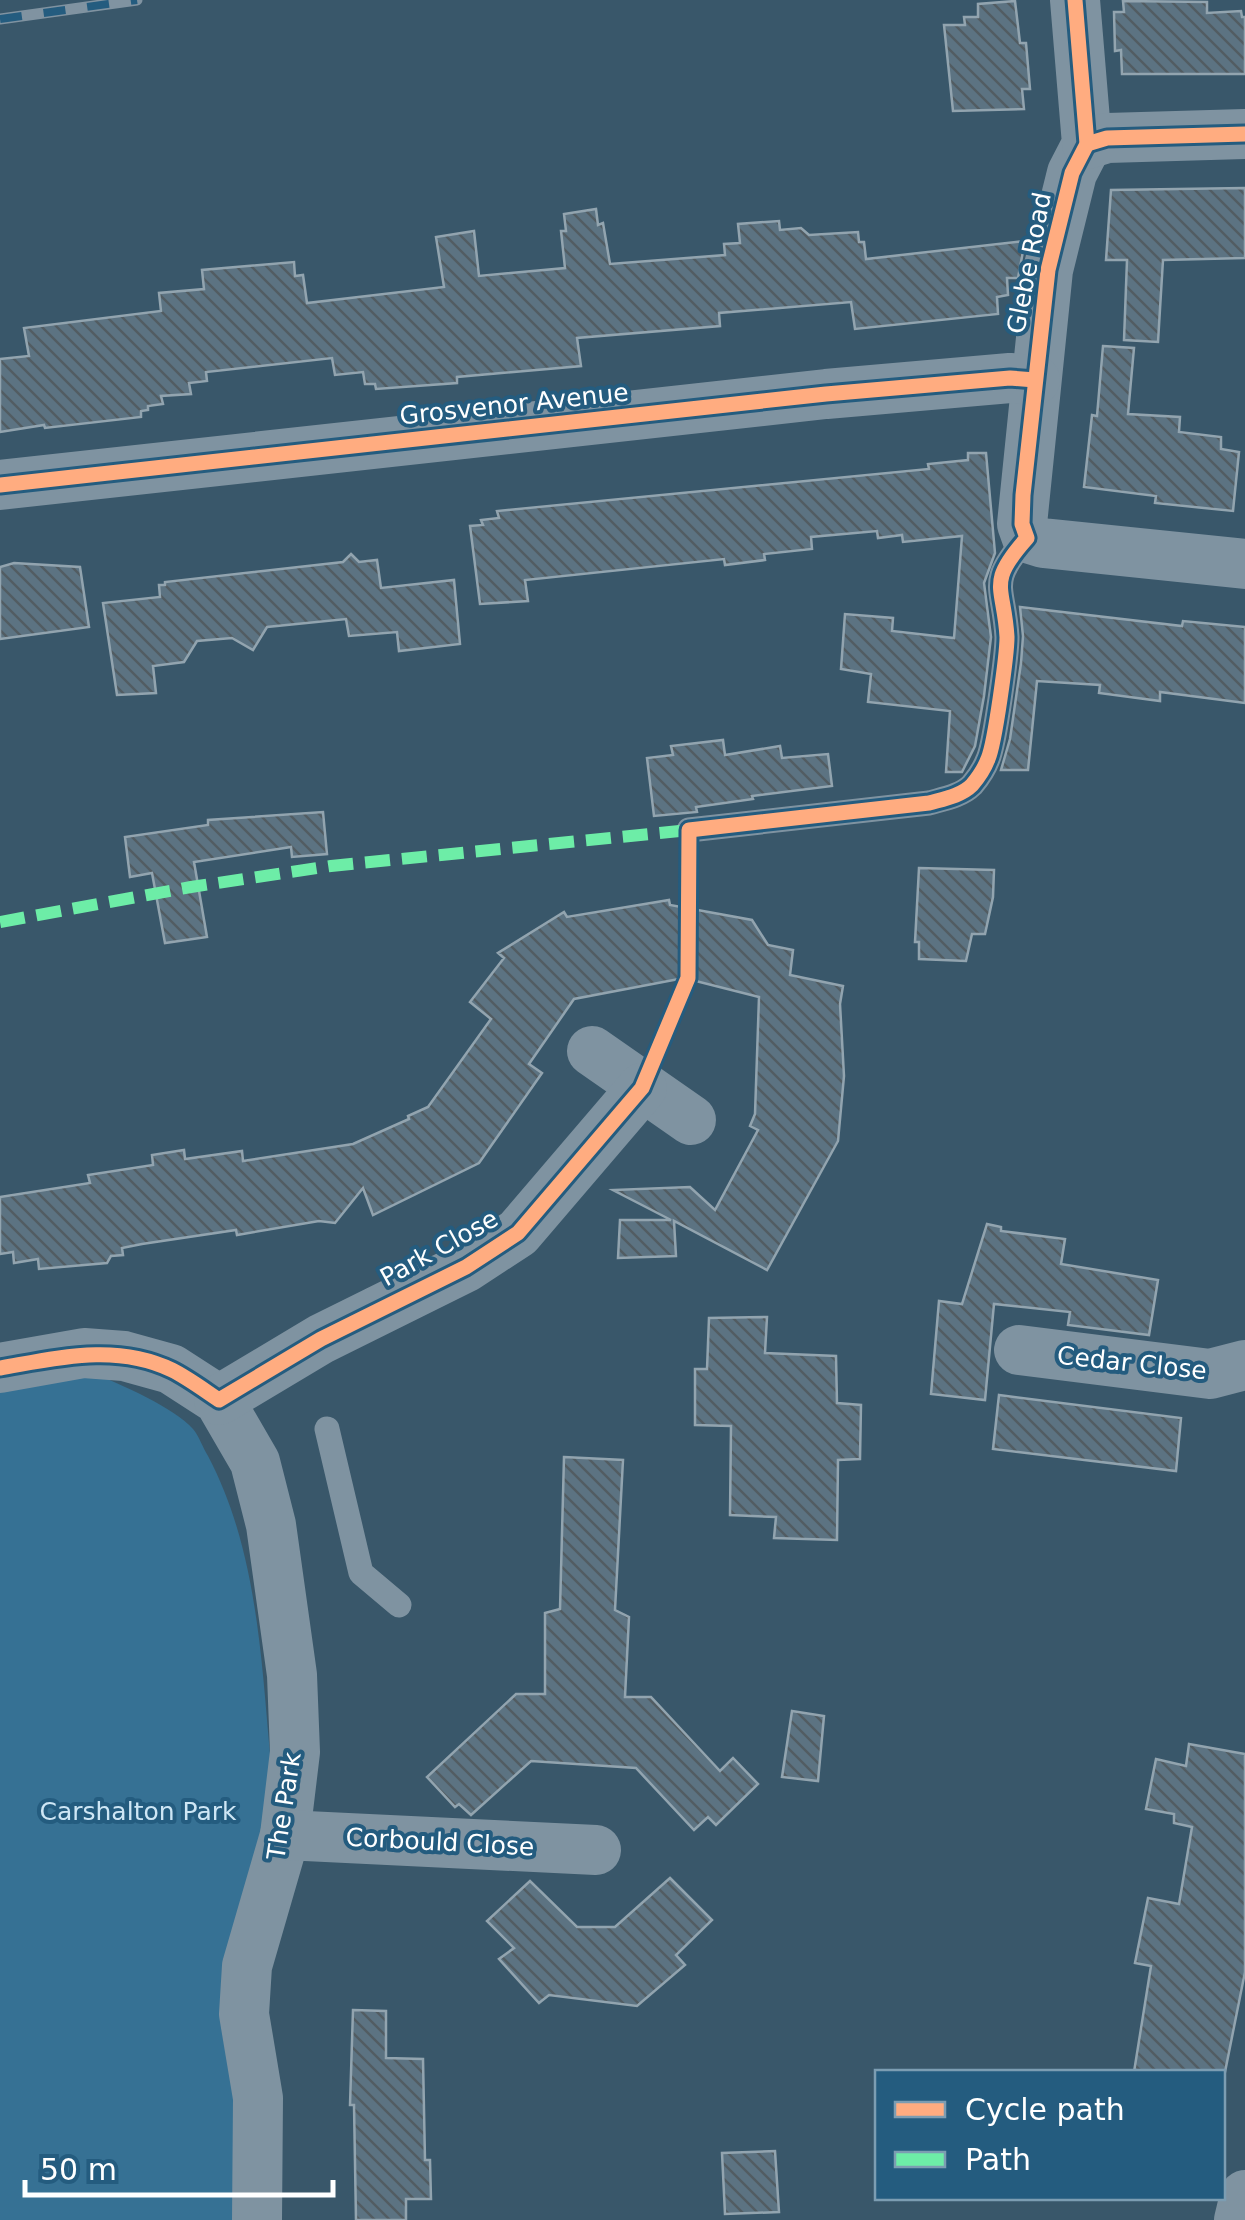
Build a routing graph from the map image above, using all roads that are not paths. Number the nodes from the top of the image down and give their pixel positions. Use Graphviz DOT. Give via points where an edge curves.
graph roads {
  1 [pos="1075,0"];
  2 [pos="1245,134"];
  3 [pos="1087,144"];
  4 [pos="1035,380"];
  5 [pos="0,486"];
  6 [pos="1027,538"];
  7 [pos="1245,564"];
  8 [pos="689,830"];
  9 [pos="592,1051"];
  10 [pos="642,1088"];
  11 [pos="691,1120"];
  12 [pos="1019,1350"];
  13 [pos="1245,1365"];
  14 [pos="0,1368"];
  15 [pos="219,1400"];
  16 [pos="327,1429"];
  17 [pos="399,1605"];
  18 [pos="285,1834"];
  19 [pos="596,1850"];
  20 [pos="1245,2195"];
  21 [pos="258,2220"];
  22 [pos="1239,2220"];
  1 -- 3 [label="street, Glebe Road"];
  2 -- 3 [label="street"];
  3 -- 4 [label="street, Glebe Road" via="1072,172 1048,270"];
  4 -- 5 [label="street, Grosvenor Avenue" via="826,394"];
  4 -- 6 [label="street, Glebe Road" via="1022,524"];
  6 -- 7 [label="street"];
  6 -- 8 [label="lane" via="1005,562 999,595 1007,638 996,716 988,758 971,786 930,803"];
  9 -- 10 [label="street"];
  10 -- 11 [label="street"];
  10 -- 15 [label="street, Park Close" via="518,1233 466,1268 322,1339"];
  12 -- 13 [label="street, Cedar Close" via="1210,1374"];
  14 -- 15 [label="street, The Park" via="84,1353 124,1356 171,1369"];
  15 -- 18 [label="street, The Park" via="254,1462 271,1526 292,1675 295,1752"];
  16 -- 17 [label="lane" via="361,1573"];
  18 -- 19 [label="street, Corbould Close"];
  18 -- 21 [label="street, The Park" via="247,1966 244,2014 258,2098"];
  20 -- 22 [label="street"];
}
